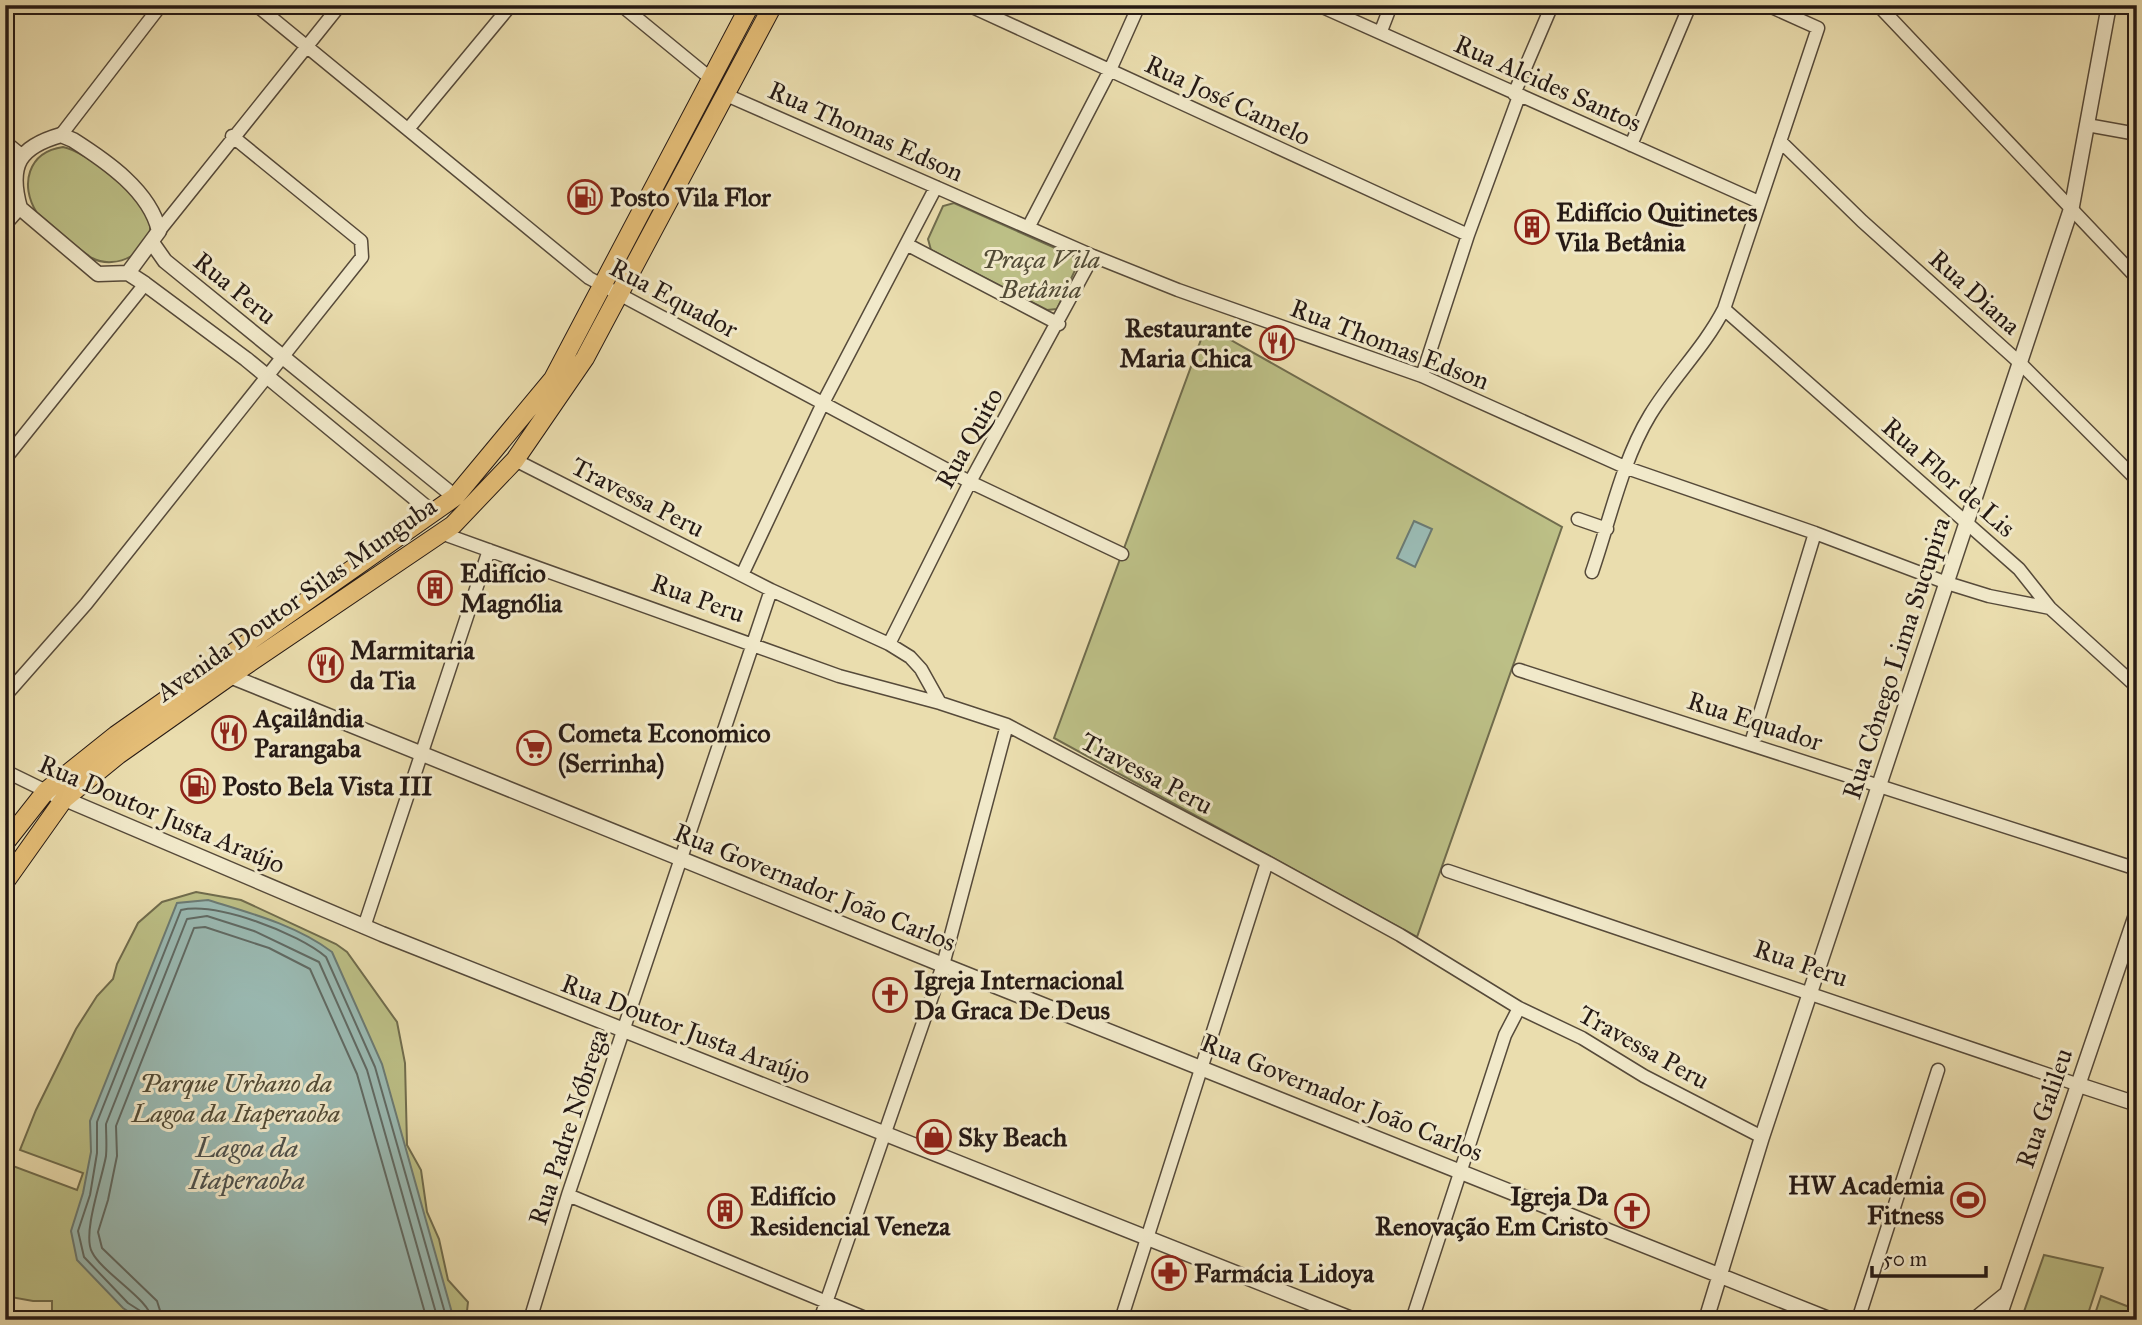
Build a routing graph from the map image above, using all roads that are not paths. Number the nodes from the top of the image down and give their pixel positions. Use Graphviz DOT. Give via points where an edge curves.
graph roads {
  1 [pos="161,5"];
  2 [pos="256,5"];
  3 [pos="340,5"];
  4 [pos="510,5"];
  5 [pos="621,5"];
  6 [pos="750,5"];
  7 [pos="773,5"];
  8 [pos="968,5"];
  9 [pos="1139,5"];
  10 [pos="1318,5"];
  11 [pos="1391,5"];
  12 [pos="1552,5"];
  13 [pos="1690,5"];
  14 [pos="1767,5"];
  15 [pos="1878,5"];
  16 [pos="2109,5"];
  17 [pos="1381,32"];
  18 [pos="306,47"];
  19 [pos="1110,70"];
  20 [pos="710,78"];
  21 [pos="724,94"];
  22 [pos="1517,95"];
  23 [pos="2087,125"];
  24 [pos="409,128"];
  25 [pos="2137,134"];
  26 [pos="61,135"];
  27 [pos="232,136"];
  28 [pos="1780,141"];
  29 [pos="5,143"];
  30 [pos="1631,145"];
  31 [pos="22,156"];
  32 [pos="936,187"];
  33 [pos="1759,202"];
  34 [pos="2072,206"];
  35 [pos="20,208"];
  36 [pos="5,225"];
  37 [pos="1029,226"];
  38 [pos="1468,235"];
  39 [pos="156,237"];
  40 [pos="908,245"];
  41 [pos="1093,256"];
  42 [pos="128,273"];
  43 [pos="2137,278"];
  44 [pos="145,284"];
  45 [pos="603,286"];
  46 [pos="619,295"];
  47 [pos="1724,309"];
  48 [pos="1059,324"];
  49 [pos="282,358"];
  50 [pos="2020,363"];
  51 [pos="266,376"];
  52 [pos="1422,376"];
  53 [pos="823,403"];
  54 [pos="400,452"];
  55 [pos="5,459"];
  56 [pos="515,460"];
  57 [pos="1627,468"];
  58 [pos="384,470"];
  59 [pos="2137,480"];
  60 [pos="970,482"];
  61 [pos="455,497"];
  62 [pos="433,513"];
  63 [pos="1578,519"];
  64 [pos="1966,523"];
  65 [pos="1607,528"];
  66 [pos="441,533"];
  67 [pos="1815,533"];
  68 [pos="489,550"];
  69 [pos="1122,554"];
  70 [pos="1592,572"];
  71 [pos="742,575"];
  72 [pos="1947,583"];
  73 [pos="771,590"];
  74 [pos="2050,608"];
  75 [pos="753,644"];
  76 [pos="889,644"];
  77 [pos="212,668"];
  78 [pos="1519,670"];
  79 [pos="230,676"];
  80 [pos="2137,687"];
  81 [pos="5,695"];
  82 [pos="940,704"];
  83 [pos="1007,725"];
  84 [pos="1751,743"];
  85 [pos="420,752"];
  86 [pos="5,771"];
  87 [pos="1879,786"];
  88 [pos="46,791"];
  89 [pos="64,799"];
  90 [pos="5,843"];
  91 [pos="682,860"];
  92 [pos="1267,862"];
  93 [pos="2137,869"];
  94 [pos="1448,871"];
  95 [pos="5,882"];
  96 [pos="2137,912"];
  97 [pos="364,927"];
  98 [pos="943,965"];
  99 [pos="1810,992"];
  100 [pos="1518,1008"];
  101 [pos="624,1031"];
  102 [pos="1200,1066"];
  103 [pos="1938,1070"];
  104 [pos="2078,1085"];
  105 [pos="2137,1104"];
  106 [pos="885,1133"];
  107 [pos="1762,1137"];
  108 [pos="1462,1172"];
  109 [pos="568,1195"];
  110 [pos="1147,1240"];
  111 [pos="1720,1275"];
  112 [pos="2006,1294"];
  113 [pos="826,1302"];
  114 [pos="530,1320"];
  115 [pos="820,1320"];
  116 [pos="870,1320"];
  117 [pos="1121,1320"];
  118 [pos="1354,1320"];
  119 [pos="1412,1320"];
  120 [pos="1706,1320"];
  121 [pos="1831,1320"];
  122 [pos="1858,1320"];
  123 [pos="1974,1320"];
  124 [pos="1998,1320"];
  1 -- 26 [label="street"];
  2 -- 18 [label="street, Rua Equador"];
  3 -- 18 [label="street"];
  4 -- 24 [label="street"];
  5 -- 20 [label="street"];
  6 -- 20 [label="main road, Avenida Doutor Silas Munguba"];
  7 -- 21 [label="main road, Avenida Doutor Silas Munguba"];
  8 -- 19 [label="street, Rua José Camelo"];
  9 -- 19 [label="street"];
  10 -- 17 [label="street, Rua Alcides Santos"];
  11 -- 17 [label="street"];
  12 -- 22 [label="street"];
  13 -- 30 [label="street"];
  14 -- 28 [label="street" via="1817,26"];
  15 -- 34 [label="street"];
  16 -- 23 [label="street, Rua Cônego Lima Sucupira"];
  17 -- 22 [label="street, Rua Alcides Santos"];
  18 -- 24 [label="street, Rua Equador"];
  18 -- 27 [label="street"];
  19 -- 37 [label="street"];
  19 -- 38 [label="street, Rua José Camelo"];
  20 -- 45 [label="main road, Avenida Doutor Silas Munguba"];
  21 -- 32 [label="street, Rua Thomas Edson"];
  21 -- 46 [label="main road, Avenida Doutor Silas Munguba"];
  22 -- 30 [label="street, Rua Alcides Santos"];
  22 -- 38 [label="street"];
  23 -- 25 [label="street"];
  23 -- 34 [label="street, Rua Cônego Lima Sucupira"];
  24 -- 45 [label="street, Rua Equador"];
  26 -- 31 [label="street" via="38,143"];
  26 -- 39 [label="street, Rua Peru" via="83,146 140,193 156,217"];
  27 -- 39 [label="street"];
  27 -- 49 [label="street" via="361,241 362,257"];
  28 -- 33 [label="street"];
  28 -- 50 [label="street, Rua Diana"];
  29 -- 31 [label="street"];
  30 -- 33 [label="street, Rua Alcides Santos"];
  31 -- 35 [label="street" via="14,182"];
  32 -- 37 [label="street, Rua Thomas Edson"];
  32 -- 40 [label="street"];
  33 -- 47 [label="street"];
  34 -- 43 [label="street"];
  34 -- 50 [label="street, Rua Cônego Lima Sucupira"];
  35 -- 36 [label="street"];
  35 -- 42 [label="street, Rua Peru" via="98,274"];
  37 -- 41 [label="street, Rua Thomas Edson"];
  38 -- 52 [label="street"];
  39 -- 42 [label="street"];
  39 -- 49 [label="street, Rua Peru" via="164,261"];
  40 -- 48 [label="street"];
  40 -- 53 [label="street"];
  41 -- 48 [label="street, Rua Quito"];
  41 -- 52 [label="street, Rua Thomas Edson"];
  42 -- 44 [label="street, Rua Peru"];
  44 -- 51 [label="street, Rua Peru"];
  44 -- 55 [label="street"];
  45 -- 46 [label="street, Rua Equador"];
  45 -- 61 [label="main road, Avenida Doutor Silas Munguba" via="553,379"];
  46 -- 53 [label="street, Rua Equador"];
  46 -- 56 [label="main road, Avenida Doutor Silas Munguba" via="585,358"];
  47 -- 57 [label="street" via="1708,339 1650,415"];
  47 -- 64 [label="street, Rua Flor de Lis"];
  48 -- 60 [label="street, Rua Quito"];
  49 -- 51 [label="street"];
  49 -- 54 [label="street, Rua Peru"];
  50 -- 59 [label="street, Rua Diana"];
  50 -- 64 [label="street, Rua Cônego Lima Sucupira"];
  51 -- 58 [label="street, Rua Peru"];
  51 -- 81 [label="street" via="86,604"];
  52 -- 57 [label="street, Rua Thomas Edson"];
  53 -- 60 [label="street, Rua Equador"];
  53 -- 71 [label="street"];
  54 -- 58 [label="street"];
  54 -- 61 [label="street, Rua Peru"];
  56 -- 66 [label="main road, Avenida Doutor Silas Munguba"];
  56 -- 71 [label="street, Travessa Peru"];
  57 -- 65 [label="street"];
  57 -- 67 [label="street, Rua Thomas Edson"];
  58 -- 62 [label="street, Rua Peru"];
  60 -- 69 [label="street, Rua Equador"];
  60 -- 76 [label="street, Rua Quito"];
  61 -- 62 [label="main road, Avenida Doutor Silas Munguba"];
  62 -- 77 [label="main road, Avenida Doutor Silas Munguba"];
  63 -- 65 [label="street"];
  64 -- 72 [label="street, Rua Cônego Lima Sucupira"];
  64 -- 74 [label="street, Rua Flor de Lis" via="2019,569"];
  65 -- 70 [label="street"];
  66 -- 68 [label="street, Rua Peru"];
  66 -- 79 [label="main road, Avenida Doutor Silas Munguba"];
  67 -- 72 [label="street, Rua Thomas Edson"];
  67 -- 84 [label="street"];
  68 -- 75 [label="street, Rua Peru"];
  68 -- 85 [label="street"];
  71 -- 73 [label="street, Travessa Peru"];
  72 -- 74 [label="street, Rua Thomas Edson"];
  72 -- 87 [label="street, Rua Cônego Lima Sucupira"];
  73 -- 75 [label="street, Rua Padre Nóbrega"];
  73 -- 76 [label="street, Travessa Peru"];
  74 -- 80 [label="street, Rua Flor de Lis"];
  75 -- 82 [label="street, Rua Peru" via="839,676"];
  75 -- 91 [label="street, Rua Padre Nóbrega"];
  76 -- 82 [label="street, Travessa Peru" via="921,669"];
  77 -- 79 [label="street, Rua Governador João Carlos"];
  77 -- 88 [label="main road, Avenida Doutor Silas Munguba"];
  78 -- 84 [label="street, Rua Equador"];
  79 -- 85 [label="street, Rua Governador João Carlos"];
  79 -- 89 [label="main road, Avenida Doutor Silas Munguba"];
  82 -- 83 [label="street, Travessa Peru"];
  83 -- 92 [label="street, Travessa Peru"];
  83 -- 98 [label="street"];
  84 -- 87 [label="street, Rua Equador"];
  85 -- 91 [label="street, Rua Governador João Carlos"];
  85 -- 97 [label="street"];
  86 -- 88 [label="street, Rua Doutor Justa Araújo"];
  87 -- 93 [label="street, Rua Equador"];
  87 -- 99 [label="street, Rua Cônego Lima Sucupira"];
  88 -- 89 [label="street, Rua Doutor Justa Araújo"];
  88 -- 90 [label="main road, Avenida Doutor Silas Munguba"];
  89 -- 95 [label="main road, Avenida Doutor Silas Munguba"];
  89 -- 97 [label="street, Rua Doutor Justa Araújo"];
  91 -- 98 [label="street, Rua Governador João Carlos"];
  91 -- 101 [label="street, Rua Padre Nóbrega"];
  92 -- 100 [label="street, Travessa Peru" via="1400,935"];
  92 -- 102 [label="street"];
  94 -- 99 [label="street, Rua Peru"];
  96 -- 104 [label="street, Rua Galileu"];
  97 -- 101 [label="street, Rua Doutor Justa Araújo"];
  98 -- 102 [label="street, Rua Governador João Carlos"];
  98 -- 106 [label="street"];
  99 -- 104 [label="street, Rua Peru"];
  99 -- 107 [label="street, Rua Cônego Lima Sucupira"];
  100 -- 107 [label="street, Travessa Peru" via="1583,1038 1644,1076"];
  100 -- 108 [label="street" via="1505,1035"];
  101 -- 106 [label="street, Rua Doutor Justa Araújo"];
  101 -- 109 [label="street, Rua Padre Nóbrega"];
  102 -- 108 [label="street, Rua Governador João Carlos"];
  102 -- 110 [label="street"];
  103 -- 122 [label="street"];
  104 -- 105 [label="street, Rua Peru"];
  104 -- 112 [label="street, Rua Galileu"];
  106 -- 110 [label="street, Rua Doutor Justa Araújo"];
  106 -- 113 [label="street"];
  107 -- 111 [label="street, Rua Cônego Lima Sucupira"];
  108 -- 111 [label="street, Rua Governador João Carlos"];
  108 -- 119 [label="street"];
  109 -- 113 [label="street"];
  109 -- 114 [label="street, Rua Padre Nóbrega"];
  110 -- 117 [label="street"];
  110 -- 118 [label="street, Rua Doutor Justa Araújo"];
  111 -- 120 [label="street, Rua Cônego Lima Sucupira"];
  111 -- 121 [label="street, Rua Governador João Carlos"];
  112 -- 123 [label="street"];
  112 -- 124 [label="street, Rua Galileu"];
  113 -- 115 [label="street"];
  113 -- 116 [label="street"];
}
